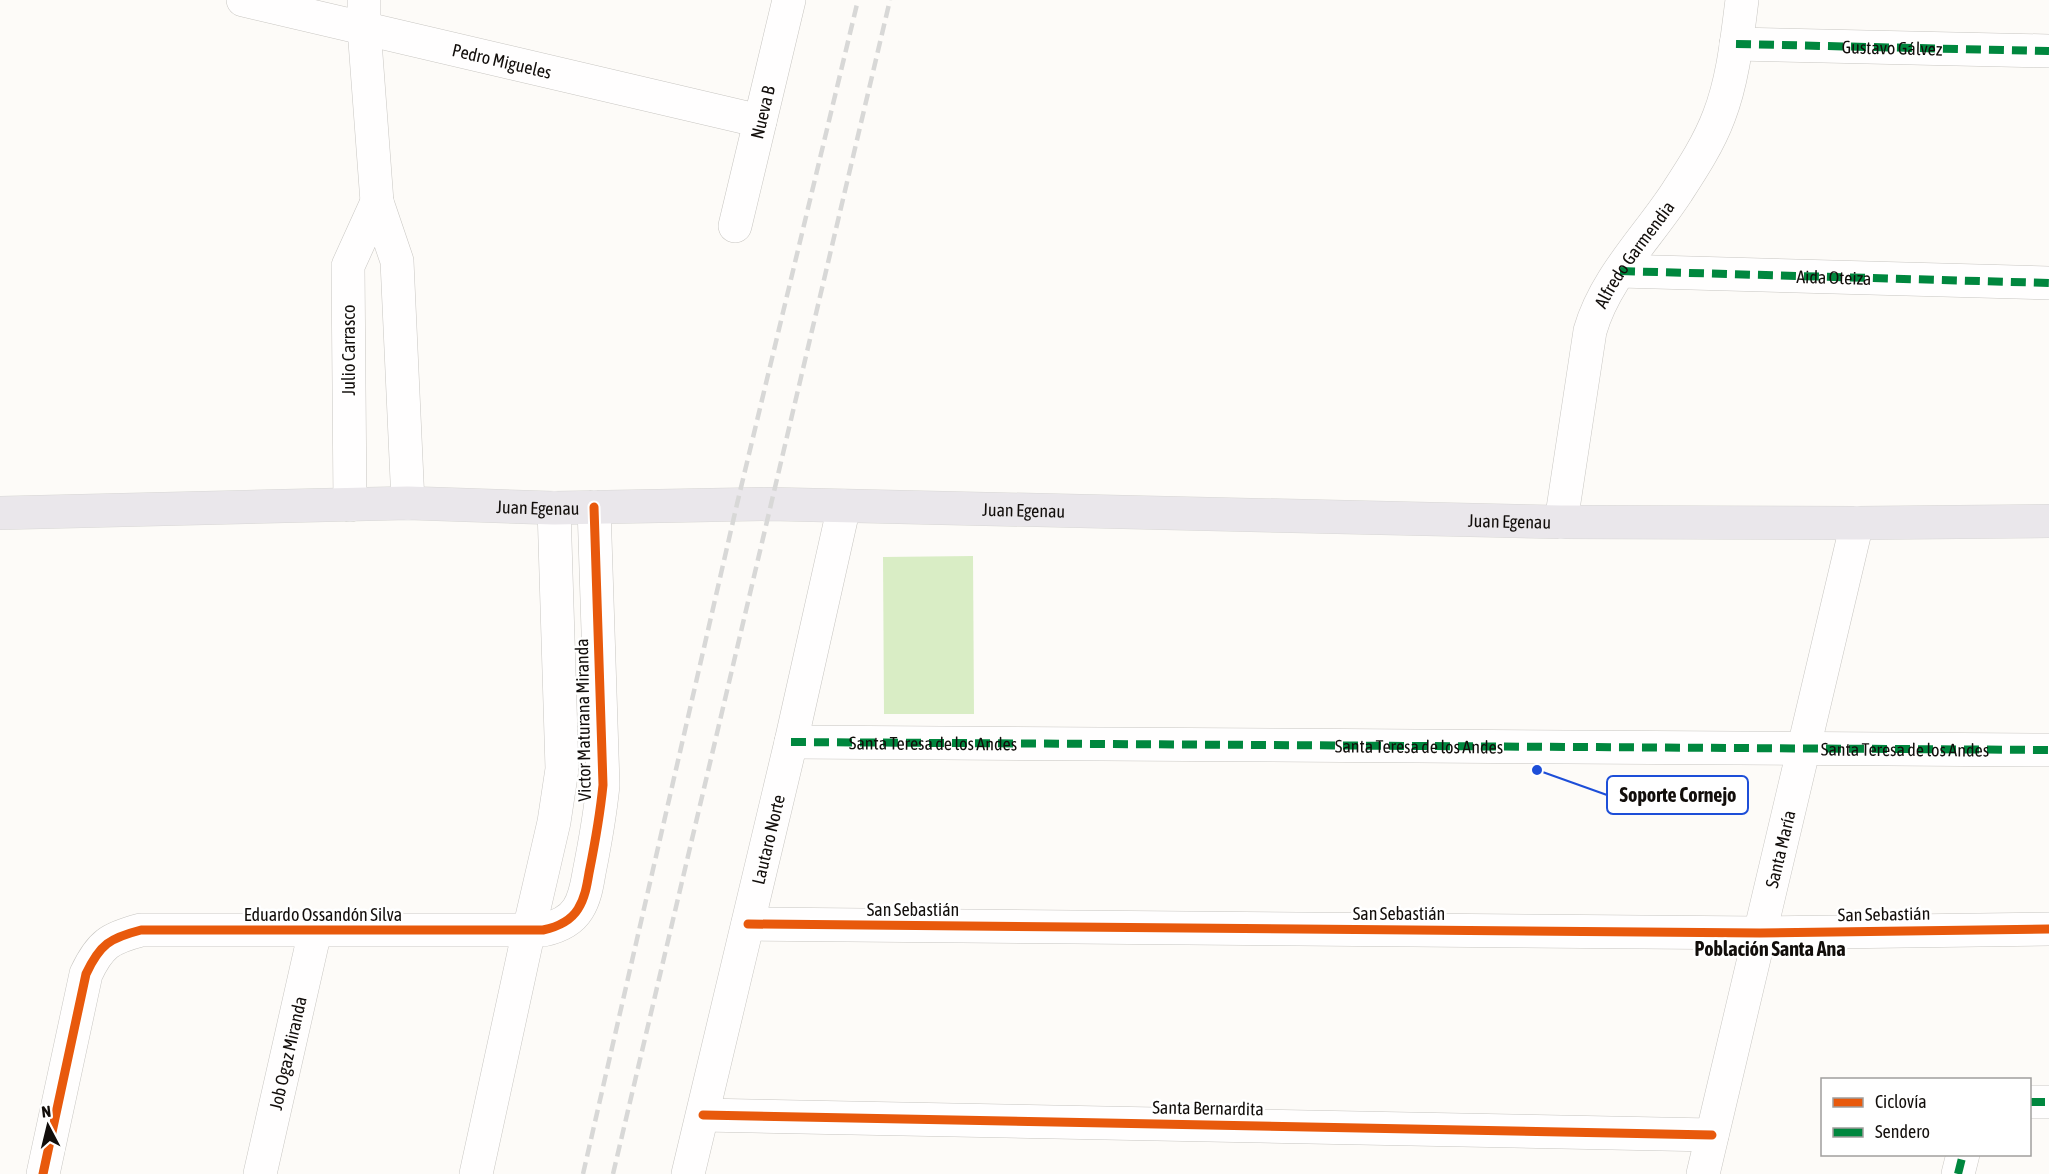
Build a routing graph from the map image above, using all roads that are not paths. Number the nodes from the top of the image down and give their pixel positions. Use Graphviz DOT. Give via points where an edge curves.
graph roads {
  1 [pos="243,0"];
  2 [pos="789,0"];
  3 [pos="1742,0"];
  4 [pos="364,14"];
  5 [pos="1736,44"];
  6 [pos="2049,51"];
  7 [pos="760,121"];
  8 [pos="377,202"];
  9 [pos="735,226"];
  10 [pos="1620,271"];
  11 [pos="2049,283"];
  12 [pos="408,503"];
  13 [pos="350,505"];
  14 [pos="844,506"];
  15 [pos="594,507"];
  16 [pos="554,508"];
  17 [pos="0,513"];
  18 [pos="2049,521"];
  19 [pos="1561,522"];
  20 [pos="1857,523"];
  21 [pos="791,742"];
  22 [pos="1803,748"];
  23 [pos="2049,750"];
  24 [pos="748,924"];
  25 [pos="2049,928"];
  26 [pos="529,930"];
  27 [pos="315,931"];
  28 [pos="1760,933"];
  29 [pos="2031,1101"];
  30 [pos="2049,1102"];
  31 [pos="702,1115"];
  32 [pos="1712,1135"];
  33 [pos="1963,1156"];
  34 [pos="43,1174"];
  35 [pos="260,1174"];
  36 [pos="476,1174"];
  37 [pos="688,1174"];
  38 [pos="1703,1174"];
  39 [pos="1958,1174"];
  1 -- 4 [label="street, Pedro Migueles"];
  2 -- 7 [label="street, Nueva B"];
  3 -- 5 [label="street, Alfredo Garmendia"];
  4 -- 7 [label="street, Pedro Migueles"];
  4 -- 8 [label="street, Julio Carrasco"];
  5 -- 6 [label="street, Gustavo Gálvez"];
  5 -- 10 [label="street, Alfredo Garmendia" via="1719,117 1678,192"];
  7 -- 9 [label="street, Nueva B"];
  8 -- 12 [label="street, Julio Carrasco" via="397,261"];
  8 -- 13 [label="street, Julio Carrasco" via="348,266"];
  10 -- 11 [label="street, Aida Oteiza"];
  10 -- 19 [label="street, Alfredo Garmendia" via="1601,301 1590,331"];
  12 -- 13 [label="main road, Juan Egenau"];
  12 -- 16 [label="main road, Juan Egenau"];
  13 -- 17 [label="main road, Juan Egenau"];
  14 -- 15 [label="main road, Juan Egenau"];
  14 -- 19 [label="main road, Juan Egenau"];
  14 -- 21 [label="street, Lautaro Norte"];
  15 -- 16 [label="main road, Juan Egenau"];
  15 -- 26 [label="street, Victor Maturana Miranda" via="603,751 599,824 578,909 557,927"];
  16 -- 26 [label="street, Victor Maturana Miranda" via="562,769"];
  18 -- 20 [label="main road, Juan Egenau"];
  19 -- 20 [label="main road, Juan Egenau"];
  20 -- 22 [label="street, Santa María"];
  21 -- 22 [label="street, Santa Teresa de los Andes"];
  21 -- 24 [label="street, Lautaro Norte"];
  22 -- 23 [label="street, Santa Teresa de los Andes"];
  22 -- 28 [label="street, Santa María"];
  24 -- 28 [label="street, San Sebastián"];
  24 -- 31 [label="street, Lautaro Norte"];
  25 -- 28 [label="street, San Sebastián"];
  26 -- 27 [label="street, Eduardo Ossandón Silva"];
  26 -- 36 [label="street, Victor Maturana Miranda"];
  27 -- 34 [label="street, Eduardo Ossandón Silva" via="141,930 117,936 96,954 86,974"];
  27 -- 35 [label="street, Job Ogaz Miranda"];
  28 -- 32 [label="street, Santa María"];
  29 -- 30 [label="street"];
  31 -- 32 [label="street, Santa Bernardita"];
  31 -- 37 [label="street, Lautaro Norte"];
  32 -- 38 [label="street, Santa María"];
  33 -- 39 [label="street"];
}
